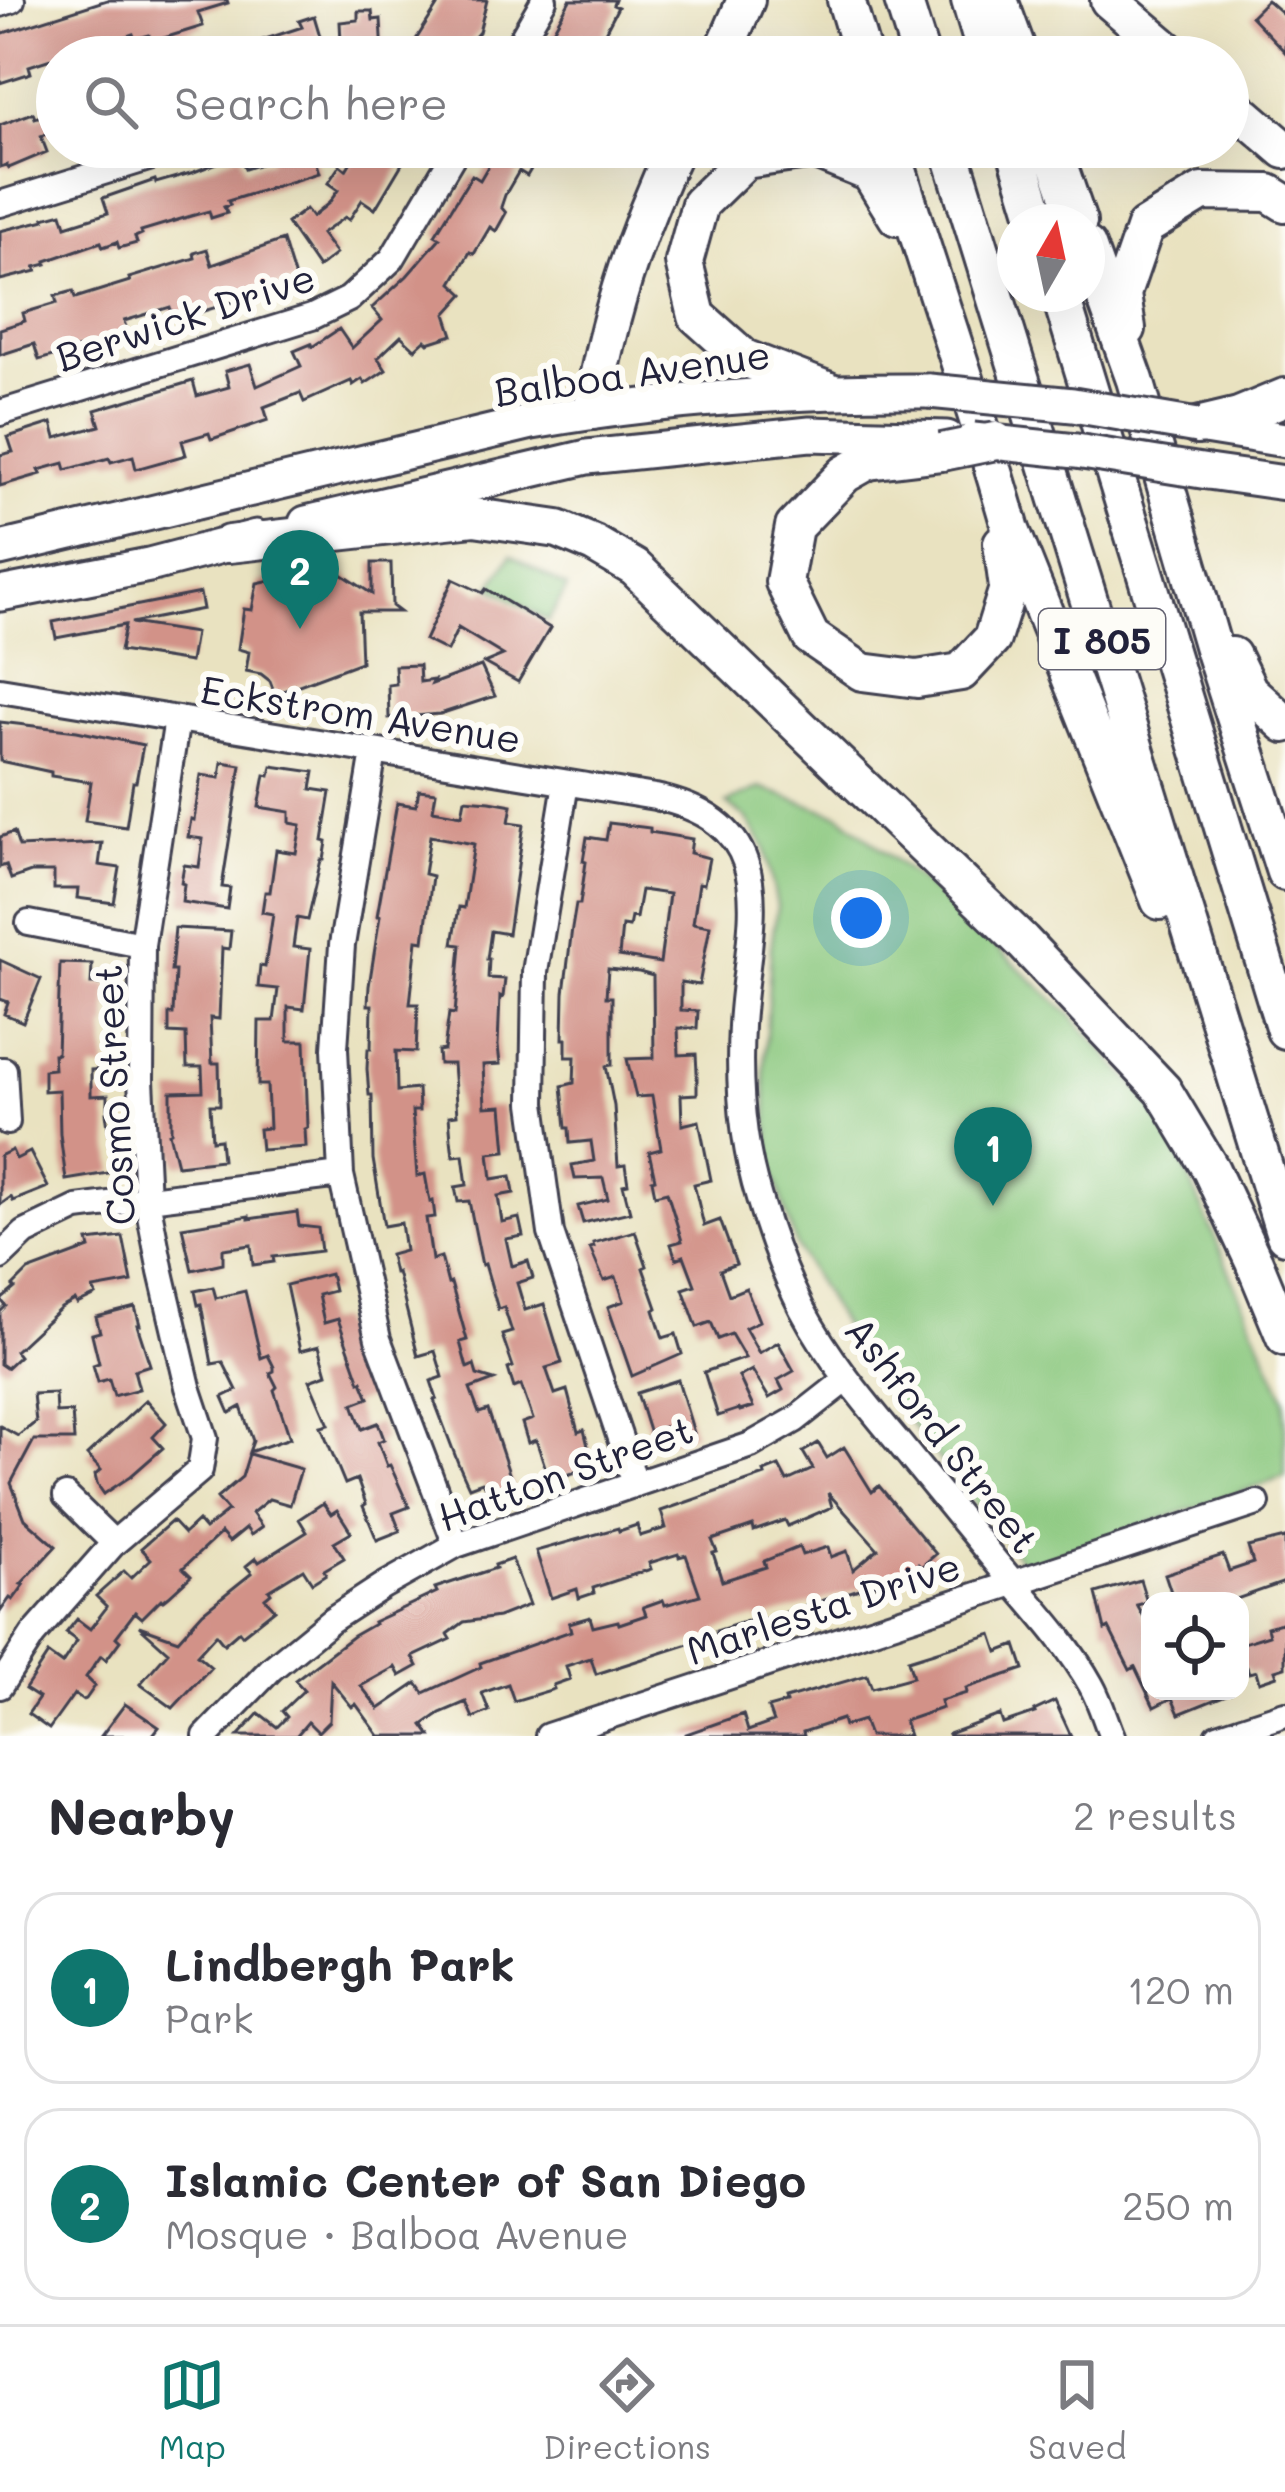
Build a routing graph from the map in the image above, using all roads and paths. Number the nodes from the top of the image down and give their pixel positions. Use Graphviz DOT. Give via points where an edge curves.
graph roads {
  1 [pos="12,0"];
  2 [pos="544,0"];
  3 [pos="746,0"];
  4 [pos="846,0"];
  5 [pos="903,0"];
  6 [pos="970,0"];
  7 [pos="999,0"];
  8 [pos="1109,0"];
  9 [pos="0,4"];
  10 [pos="523,36"];
  11 [pos="730,36"];
  12 [pos="857,36"];
  13 [pos="914,36"];
  14 [pos="981,36"];
  15 [pos="1012,36"];
  16 [pos="1151,36"];
  17 [pos="1249,119"];
  18 [pos="1285,150"];
  19 [pos="116,168"];
  20 [pos="446,168"];
  21 [pos="667,168"];
  22 [pos="737,168"];
  23 [pos="859,168"];
  24 [pos="896,168"];
  25 [pos="955,168"];
  26 [pos="1021,168"];
  27 [pos="1059,168"];
  28 [pos="1285,203"];
  29 [pos="0,204"];
  30 [pos="1032,204"];
  31 [pos="1072,204"];
  32 [pos="926,265"];
  33 [pos="1105,296"];
  34 [pos="1066,312"];
  35 [pos="1135,380"];
  36 [pos="827,390"];
  37 [pos="1285,398"];
  38 [pos="592,411"];
  39 [pos="0,413"];
  40 [pos="1197,426"];
  41 [pos="1285,440"];
  42 [pos="944,445"];
  43 [pos="995,455"];
  44 [pos="1285,484"];
  45 [pos="229,544"];
  46 [pos="0,549"];
  47 [pos="1190,565"];
  48 [pos="0,594"];
  49 [pos="0,690"];
  50 [pos="177,719"];
  51 [pos="1285,724"];
  52 [pos="374,752"];
  53 [pos="566,783"];
  54 [pos="708,815"];
  55 [pos="1285,872"];
  56 [pos="29,923"];
  57 [pos="142,944"];
  58 [pos="1285,1030"];
  59 [pos="0,1070"];
  60 [pos="7,1122"];
  61 [pos="1253,1132"];
  62 [pos="341,1175"];
  63 [pos="148,1198"];
  64 [pos="1285,1234"];
  65 [pos="0,1256"];
  66 [pos="1285,1337"];
  67 [pos="846,1380"];
  68 [pos="635,1483"];
  69 [pos="66,1496"];
  70 [pos="1257,1503"];
  71 [pos="114,1543"];
  72 [pos="456,1545"];
  73 [pos="1013,1582"];
  74 [pos="0,1686"];
  75 [pos="1285,1714"];
  76 [pos="206,1736"];
  77 [pos="548,1736"];
  78 [pos="1112,1736"];
  79 [pos="1218,1736"];
  1 -- 9 [label="street"];
  2 -- 10 [label="street"];
  3 -- 11 [label="highway"];
  4 -- 12 [label="highway"];
  5 -- 13 [label="highway"];
  6 -- 14 [label="highway"];
  7 -- 15 [label="highway"];
  8 -- 16 [label="highway"];
  17 -- 18 [label="highway"];
  19 -- 29 [label="street"];
  20 -- 39 [label="street, Berwick Drive" via="392,259 349,299"];
  21 -- 38 [label="highway" via="631,253"];
  22 -- 36 [label="highway" via="700,204 684,262 697,316 744,358"];
  23 -- 32 [label="highway" via="871,173"];
  24 -- 32 [label="highway"];
  25 -- 61 [label="highway, I 805"];
  26 -- 30 [label="highway"];
  27 -- 31 [label="highway"];
  28 -- 35 [label="highway" via="1269,193 1202,192 1145,227 1121,294"];
  32 -- 43 [label="highway"];
  33 -- 35 [label="highway"];
  34 -- 58 [label="highway, I 805"];
  35 -- 47 [label="highway"];
  36 -- 38 [label="main road, Balboa Avenue"];
  36 -- 40 [label="main road, Balboa Avenue, bridge" via="1073,405"];
  37 -- 40 [label="highway"];
  38 -- 46 [label="main road, Balboa Avenue"];
  40 -- 41 [label="main road, Balboa Avenue"];
  42 -- 43 [label="highway, bridge"];
  42 -- 43 [label="highway" via="856,467 794,527 784,582 811,637 862,672 917,679 961,672 992,639 1008,588"];
  42 -- 45 [label="main road, Balboa Avenue" via="810,434 587,457"];
  43 -- 44 [label="main road, bridge" via="1076,451"];
  43 -- 61 [label="highway" via="1011,530"];
  45 -- 48 [label="main road, Balboa Avenue"];
  45 -- 66 [label="highway" via="474,517 558,529 635,568 1022,941 1163,1090 1210,1170"];
  47 -- 51 [label="highway" via="1249,691"];
  47 -- 55 [label="highway"];
  49 -- 50 [label="street, Eckstrom Avenue"];
  50 -- 52 [label="street, Eckstrom Avenue"];
  50 -- 57 [label="street, Cosmo Street"];
  52 -- 53 [label="street, Eckstrom Avenue"];
  52 -- 62 [label="street" via="342,945 334,1048"];
  53 -- 54 [label="street, Eckstrom Avenue"];
  53 -- 68 [label="street" via="535,971 532,1103 551,1233"];
  54 -- 67 [label="street, Ashford Street" via="738,847 754,895 740,1073 758,1194 802,1309"];
  56 -- 57 [label="street"];
  57 -- 63 [label="street, Cosmo Street"];
  59 -- 60 [label="street"];
  61 -- 64 [label="highway, I 805"];
  62 -- 63 [label="street"];
  62 -- 72 [label="street" via="378,1339"];
  63 -- 65 [label="street" via="77,1208 25,1233"];
  63 -- 71 [label="street, Cosmo Street" via="206,1438 200,1470"];
  67 -- 68 [label="street, Hatton Street" via="751,1445"];
  67 -- 73 [label="street, Ashford Street"];
  68 -- 72 [label="street, Hatton Street"];
  69 -- 71 [label="street"];
  70 -- 73 [label="street, Marlesta Drive"];
  71 -- 74 [label="street"];
  72 -- 76 [label="street, Hatton Street" via="331,1619"];
  73 -- 77 [label="street, Marlesta Drive"];
  73 -- 78 [label="street, Ashford Street" via="1092,1686"];
  75 -- 79 [label="street"];
}
